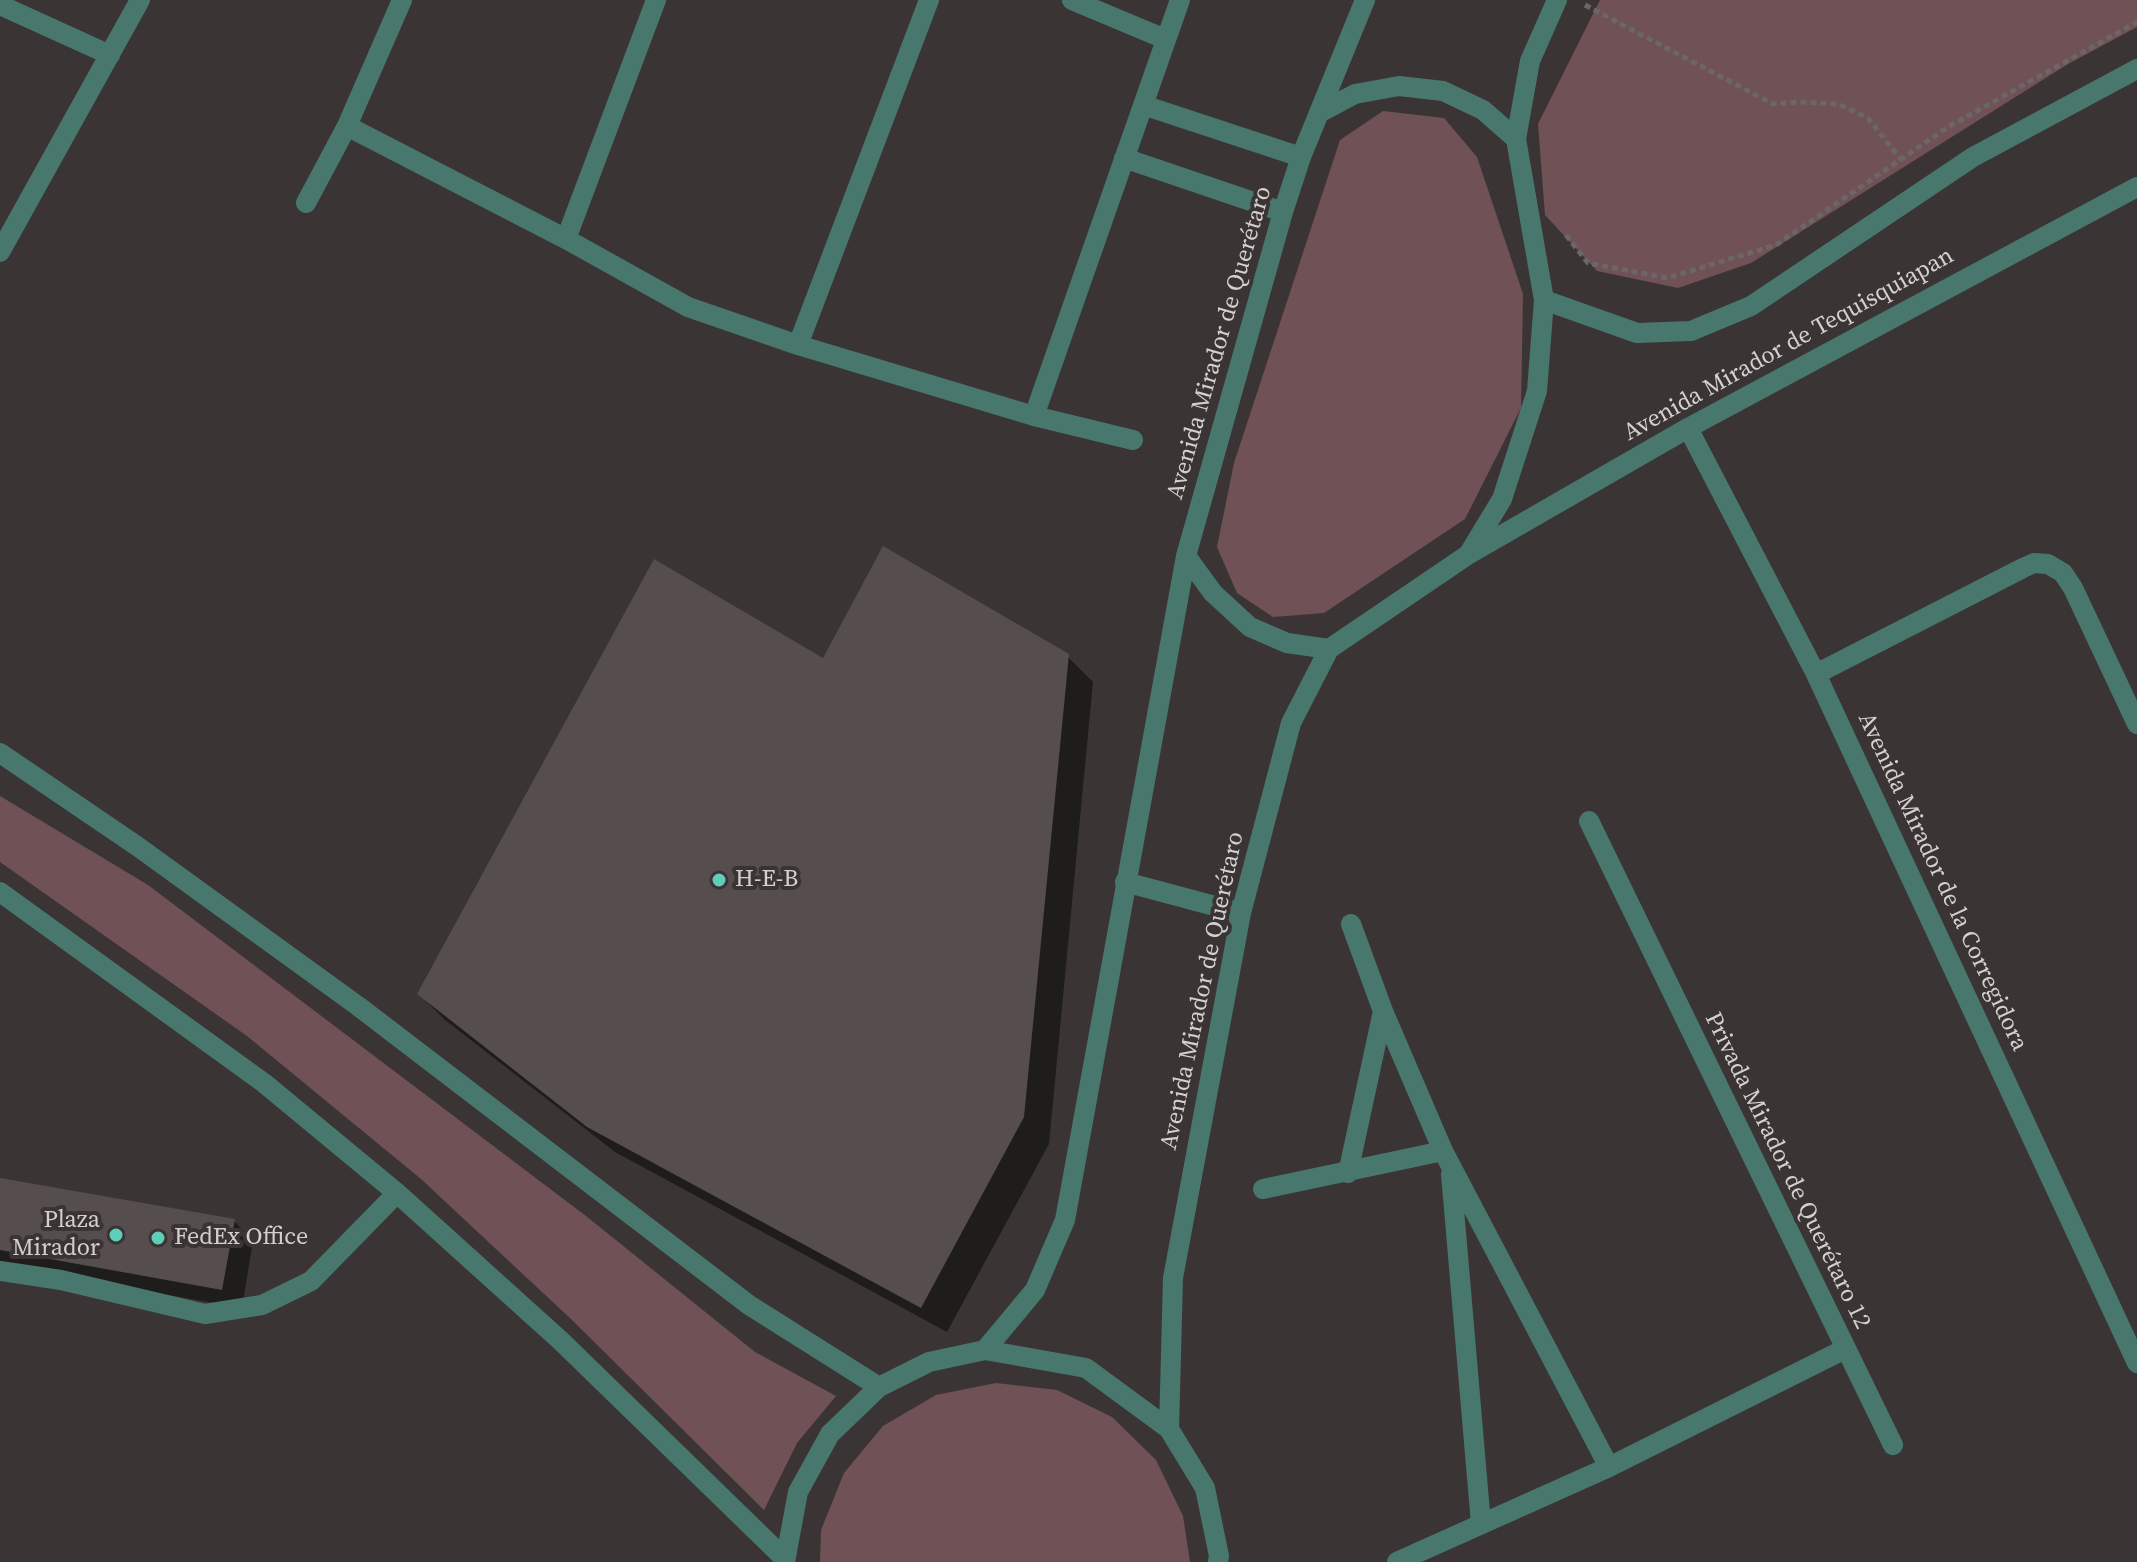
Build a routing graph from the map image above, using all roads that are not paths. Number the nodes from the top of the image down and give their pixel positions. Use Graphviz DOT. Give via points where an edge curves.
graph roads {
  1 [pos="140,0"];
  2 [pos="402,0"];
  3 [pos="656,0"];
  4 [pos="929,0"];
  5 [pos="1072,0"];
  6 [pos="1180,0"];
  7 [pos="1365,0"];
  8 [pos="1557,0"];
  9 [pos="0,5"];
  10 [pos="1165,39"];
  11 [pos="110,55"];
  12 [pos="2137,69"];
  13 [pos="1143,105"];
  14 [pos="1319,113"];
  15 [pos="347,126"];
  16 [pos="1516,139"];
  17 [pos="1301,157"];
  18 [pos="1124,158"];
  19 [pos="2137,187"];
  20 [pos="306,203"];
  21 [pos="1283,212"];
  22 [pos="566,239"];
  23 [pos="0,252"];
  24 [pos="1544,300"];
  25 [pos="798,345"];
  26 [pos="1034,416"];
  27 [pos="1688,428"];
  28 [pos="1133,440"];
  29 [pos="1469,554"];
  30 [pos="1186,556"];
  31 [pos="1329,649"];
  32 [pos="1816,674"];
  33 [pos="2137,724"];
  34 [pos="0,753"];
  35 [pos="1589,821"];
  36 [pos="1125,882"];
  37 [pos="0,892"];
  38 [pos="1241,913"];
  39 [pos="1351,924"];
  40 [pos="1383,1011"];
  41 [pos="1447,1158"];
  42 [pos="1348,1173"];
  43 [pos="1263,1189"];
  44 [pos="397,1193"];
  45 [pos="0,1271"];
  46 [pos="1845,1349"];
  47 [pos="985,1350"];
  48 [pos="2137,1363"];
  49 [pos="879,1387"];
  50 [pos="1169,1429"];
  51 [pos="1893,1445"];
  52 [pos="1609,1467"];
  53 [pos="1481,1524"];
  54 [pos="785,1560"];
  55 [pos="1220,1560"];
  56 [pos="1397,1562"];
  1 -- 11 [label="street"];
  2 -- 15 [label="street"];
  3 -- 22 [label="street"];
  4 -- 25 [label="street"];
  5 -- 10 [label="street"];
  6 -- 10 [label="street"];
  7 -- 14 [label="street, Avenida Mirador de Querétaro"];
  8 -- 16 [label="street, Avenida Mirador de Querétaro" via="1530,61"];
  9 -- 11 [label="street"];
  10 -- 13 [label="street"];
  11 -- 23 [label="street"];
  12 -- 24 [label="street" via="1973,157 1751,306 1691,331 1637,333"];
  13 -- 17 [label="street"];
  13 -- 18 [label="street"];
  14 -- 16 [label="street" via="1355,94 1399,86 1443,91 1483,110"];
  14 -- 17 [label="street, Avenida Mirador de Querétaro"];
  15 -- 20 [label="street"];
  15 -- 22 [label="street"];
  16 -- 24 [label="street, Avenida Mirador de Querétaro"];
  17 -- 21 [label="street, Avenida Mirador de Querétaro"];
  18 -- 21 [label="street"];
  18 -- 26 [label="street"];
  19 -- 27 [label="street, Avenida Mirador de Tequisquiapan"];
  21 -- 30 [label="street, Avenida Mirador de Querétaro"];
  22 -- 25 [label="street" via="688,307"];
  24 -- 29 [label="street, Avenida Mirador de Querétaro" via="1537,391 1502,499"];
  25 -- 26 [label="street"];
  26 -- 28 [label="street"];
  27 -- 29 [label="street, Avenida Mirador de Tequisquiapan"];
  27 -- 32 [label="street, Avenida Mirador de la Corregidora"];
  29 -- 31 [label="street, Avenida Mirador de Querétaro"];
  30 -- 31 [label="street" via="1213,593 1250,627 1287,643"];
  30 -- 36 [label="street, Avenida Mirador de Querétaro"];
  31 -- 38 [label="street, Avenida Mirador de Querétaro" via="1291,723"];
  32 -- 33 [label="street" via="2023,568 2048,564 2073,588"];
  32 -- 48 [label="street, Avenida Mirador de la Corregidora"];
  34 -- 49 [label="street" via="358,1006 749,1305"];
  35 -- 46 [label="street, Privada Mirador de Querétaro 12"];
  36 -- 38 [label="street"];
  36 -- 47 [label="street, Avenida Mirador de Querétaro" via="1065,1220 1035,1290"];
  37 -- 44 [label="street" via="264,1083"];
  38 -- 50 [label="street, Avenida Mirador de Querétaro" via="1173,1278"];
  39 -- 40 [label="street"];
  40 -- 41 [label="street"];
  40 -- 42 [label="street"];
  41 -- 42 [label="street"];
  41 -- 52 [label="street"];
  41 -- 53 [label="street"];
  42 -- 43 [label="street"];
  44 -- 45 [label="street" via="311,1281 262,1305 205,1314"];
  44 -- 54 [label="street" via="561,1341"];
  46 -- 51 [label="street"];
  46 -- 52 [label="street, Privada Mirador de Querétaro 12"];
  47 -- 49 [label="street" via="929,1362"];
  47 -- 50 [label="street" via="1086,1368"];
  49 -- 54 [label="street" via="830,1434 798,1492"];
  50 -- 55 [label="street" via="1205,1488"];
  52 -- 53 [label="street, Privada Mirador de Querétaro 12"];
  53 -- 56 [label="street, Privada Mirador de Querétaro 12"];
}
